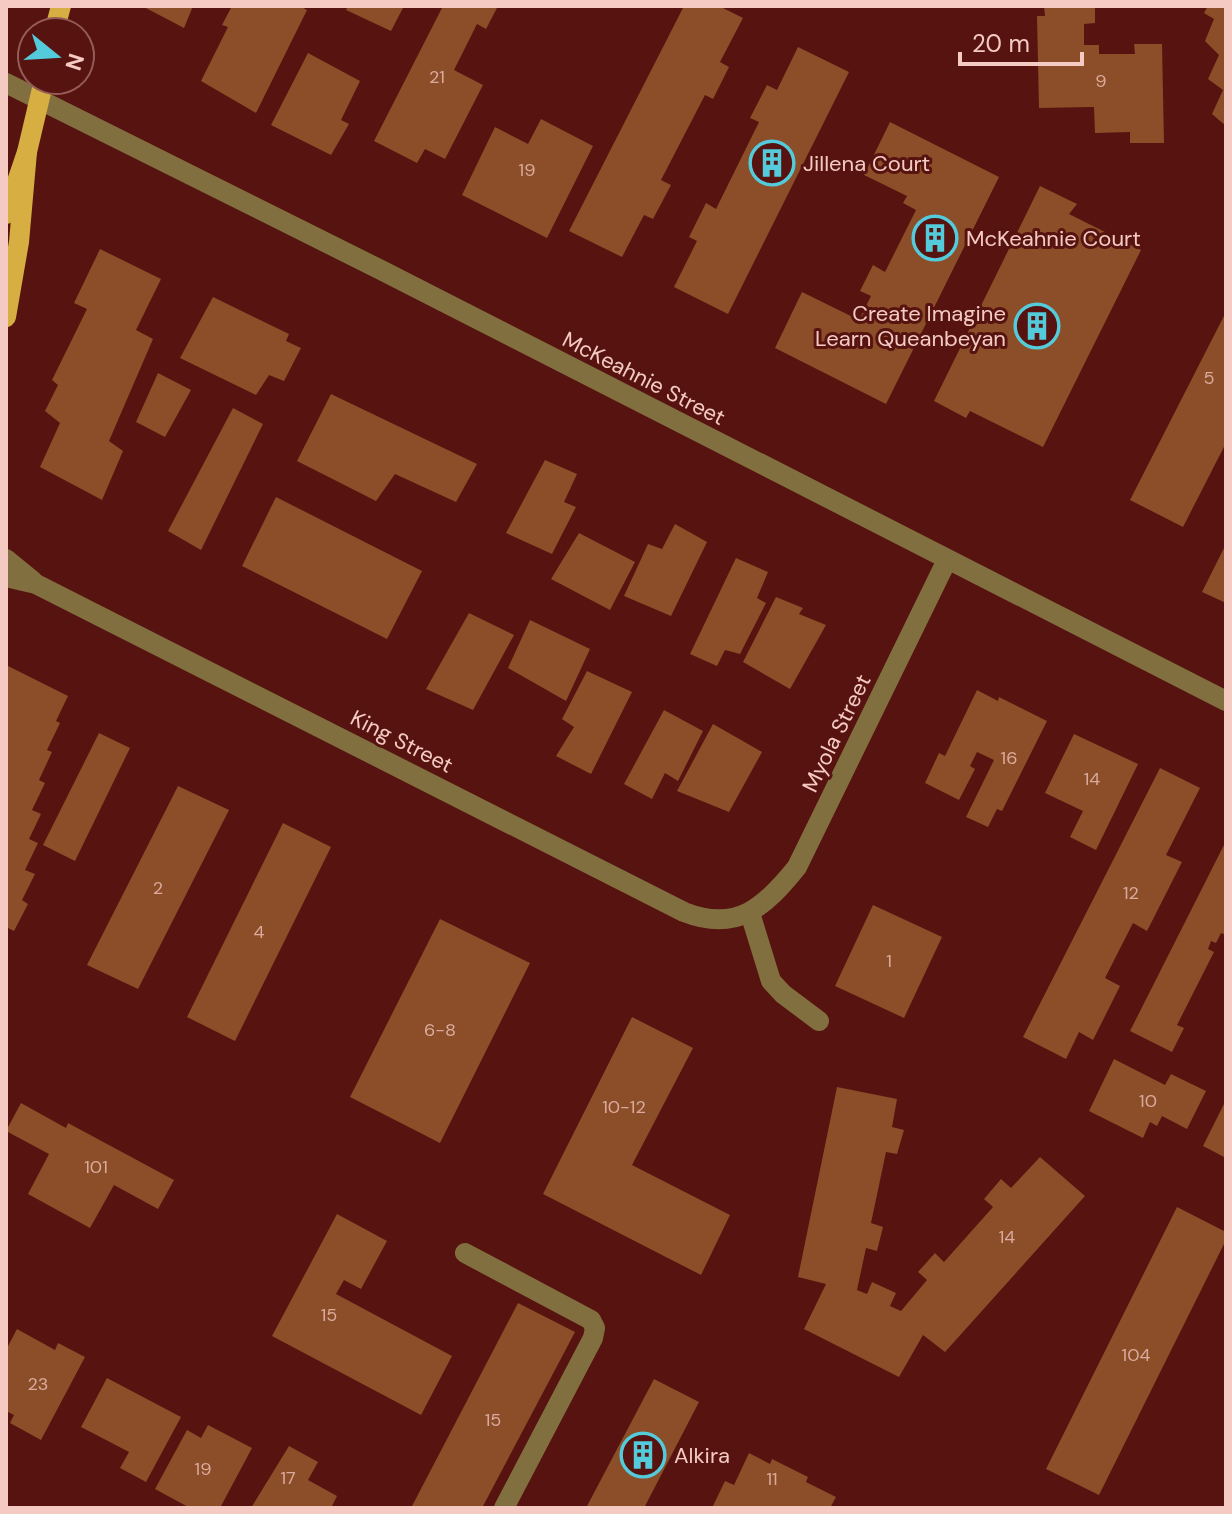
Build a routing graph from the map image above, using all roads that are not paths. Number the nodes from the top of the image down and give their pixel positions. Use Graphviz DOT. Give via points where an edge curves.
graph roads {
  1 [pos="41,96"];
  2 [pos="53,96"];
  3 [pos="27,152"];
  4 [pos="6,214"];
  5 [pos="6,317"];
  6 [pos="6,559"];
  7 [pos="947,560"];
  8 [pos="6,577"];
  9 [pos="36,584"];
  10 [pos="1226,701"];
  11 [pos="750,913"];
  12 [pos="819,1021"];
  13 [pos="465,1253"];
  14 [pos="504,1508"];
  1 -- 3 [label="main road"];
  2 -- 7 [label="street, McKeahnie Street"];
  3 -- 4 [label="main road"];
  3 -- 5 [label="main road"];
  6 -- 9 [label="street, King Street"];
  7 -- 10 [label="street, McKeahnie Street"];
  7 -- 11 [label="street, Myola Street" via="797,867 776,894"];
  8 -- 9 [label="street, King Street"];
  9 -- 11 [label="street, King Street" via="684,912 723,920"];
  11 -- 12 [label="street" via="771,981"];
  13 -- 14 [label="street" via="591,1320 595,1328"];
}
